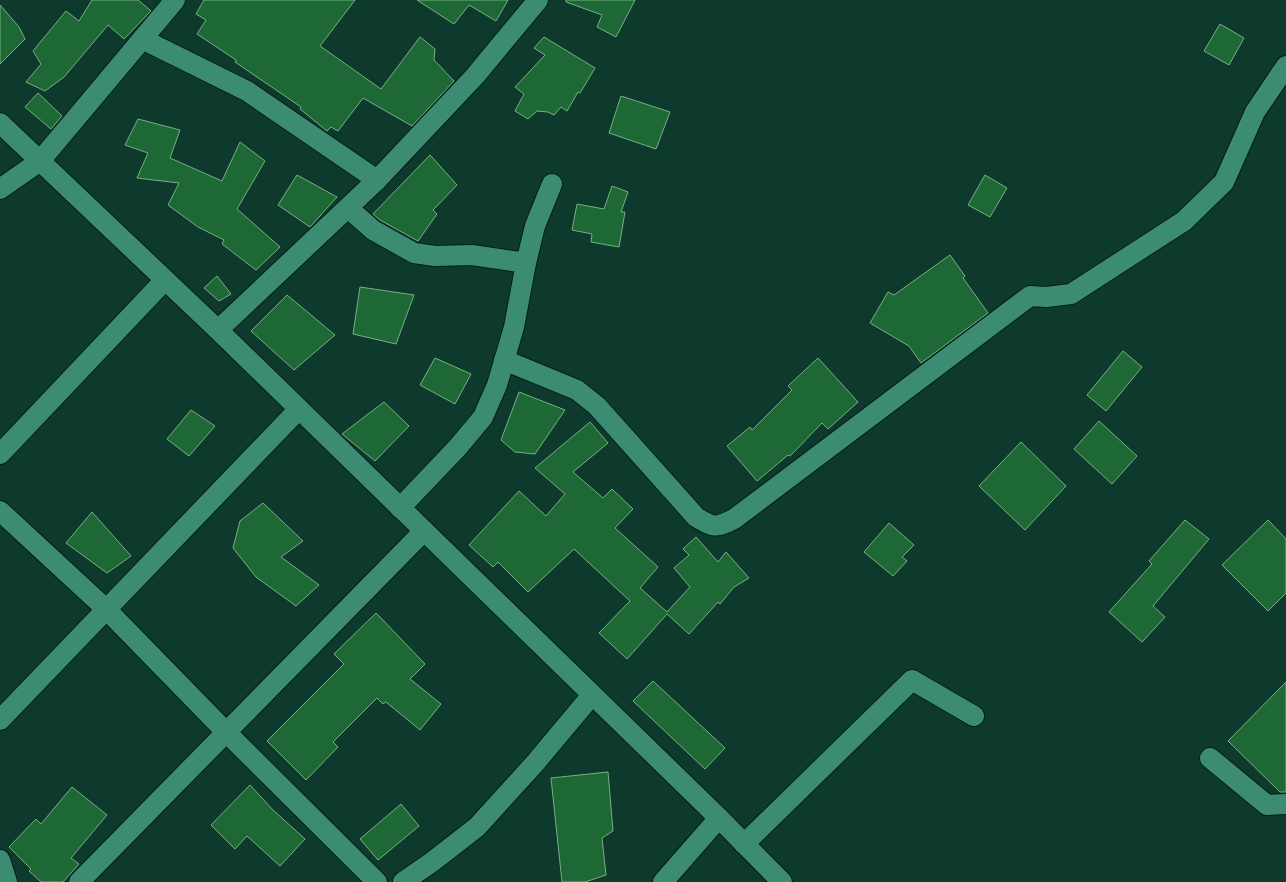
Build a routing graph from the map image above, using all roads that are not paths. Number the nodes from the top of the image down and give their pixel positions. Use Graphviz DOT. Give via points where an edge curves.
graph roads {
  1 [pos="175,0"];
  2 [pos="538,0"];
  3 [pos="142,39"];
  4 [pos="1286,66"];
  5 [pos="0,123"];
  6 [pos="40,161"];
  7 [pos="377,180"];
  8 [pos="552,184"];
  9 [pos="0,189"];
  10 [pos="348,208"];
  11 [pos="526,263"];
  12 [pos="165,280"];
  13 [pos="218,330"];
  14 [pos="504,360"];
  15 [pos="299,409"];
  16 [pos="0,454"];
  17 [pos="400,508"];
  18 [pos="0,511"];
  19 [pos="424,531"];
  20 [pos="106,609"];
  21 [pos="592,695"];
  22 [pos="974,716"];
  23 [pos="0,720"];
  24 [pos="226,732"];
  25 [pos="1210,758"];
  26 [pos="1286,804"];
  27 [pos="719,818"];
  28 [pos="744,844"];
  29 [pos="0,860"];
  30 [pos="7,882"];
  31 [pos="79,882"];
  32 [pos="377,882"];
  33 [pos="403,882"];
  34 [pos="663,882"];
  35 [pos="782,882"];
  1 -- 3 [label="street"];
  2 -- 7 [label="street" via="475,76"];
  3 -- 6 [label="street"];
  3 -- 7 [label="street" via="247,91"];
  4 -- 14 [label="street" via="1255,112 1224,182 1184,221 1071,294 1030,296 734,519 720,526 696,517 597,406 577,390"];
  5 -- 6 [label="street"];
  6 -- 9 [label="street"];
  6 -- 12 [label="street"];
  7 -- 10 [label="street"];
  8 -- 11 [label="street" via="535,226"];
  10 -- 11 [label="street" via="373,230 414,253 472,255"];
  10 -- 13 [label="street"];
  11 -- 14 [label="street"];
  12 -- 13 [label="street"];
  12 -- 16 [label="street"];
  13 -- 15 [label="street"];
  14 -- 17 [label="street" via="497,386 482,417"];
  15 -- 17 [label="street"];
  15 -- 20 [label="street"];
  17 -- 19 [label="street"];
  18 -- 20 [label="street"];
  19 -- 21 [label="street"];
  19 -- 24 [label="street"];
  20 -- 23 [label="street"];
  20 -- 24 [label="street"];
  21 -- 27 [label="street"];
  21 -- 33 [label="street" via="477,827"];
  22 -- 28 [label="street" via="912,680"];
  24 -- 31 [label="street"];
  24 -- 32 [label="street"];
  25 -- 26 [label="street" via="1267,805"];
  27 -- 28 [label="street"];
  27 -- 34 [label="street"];
  28 -- 35 [label="street"];
  29 -- 30 [label="street"];
}
